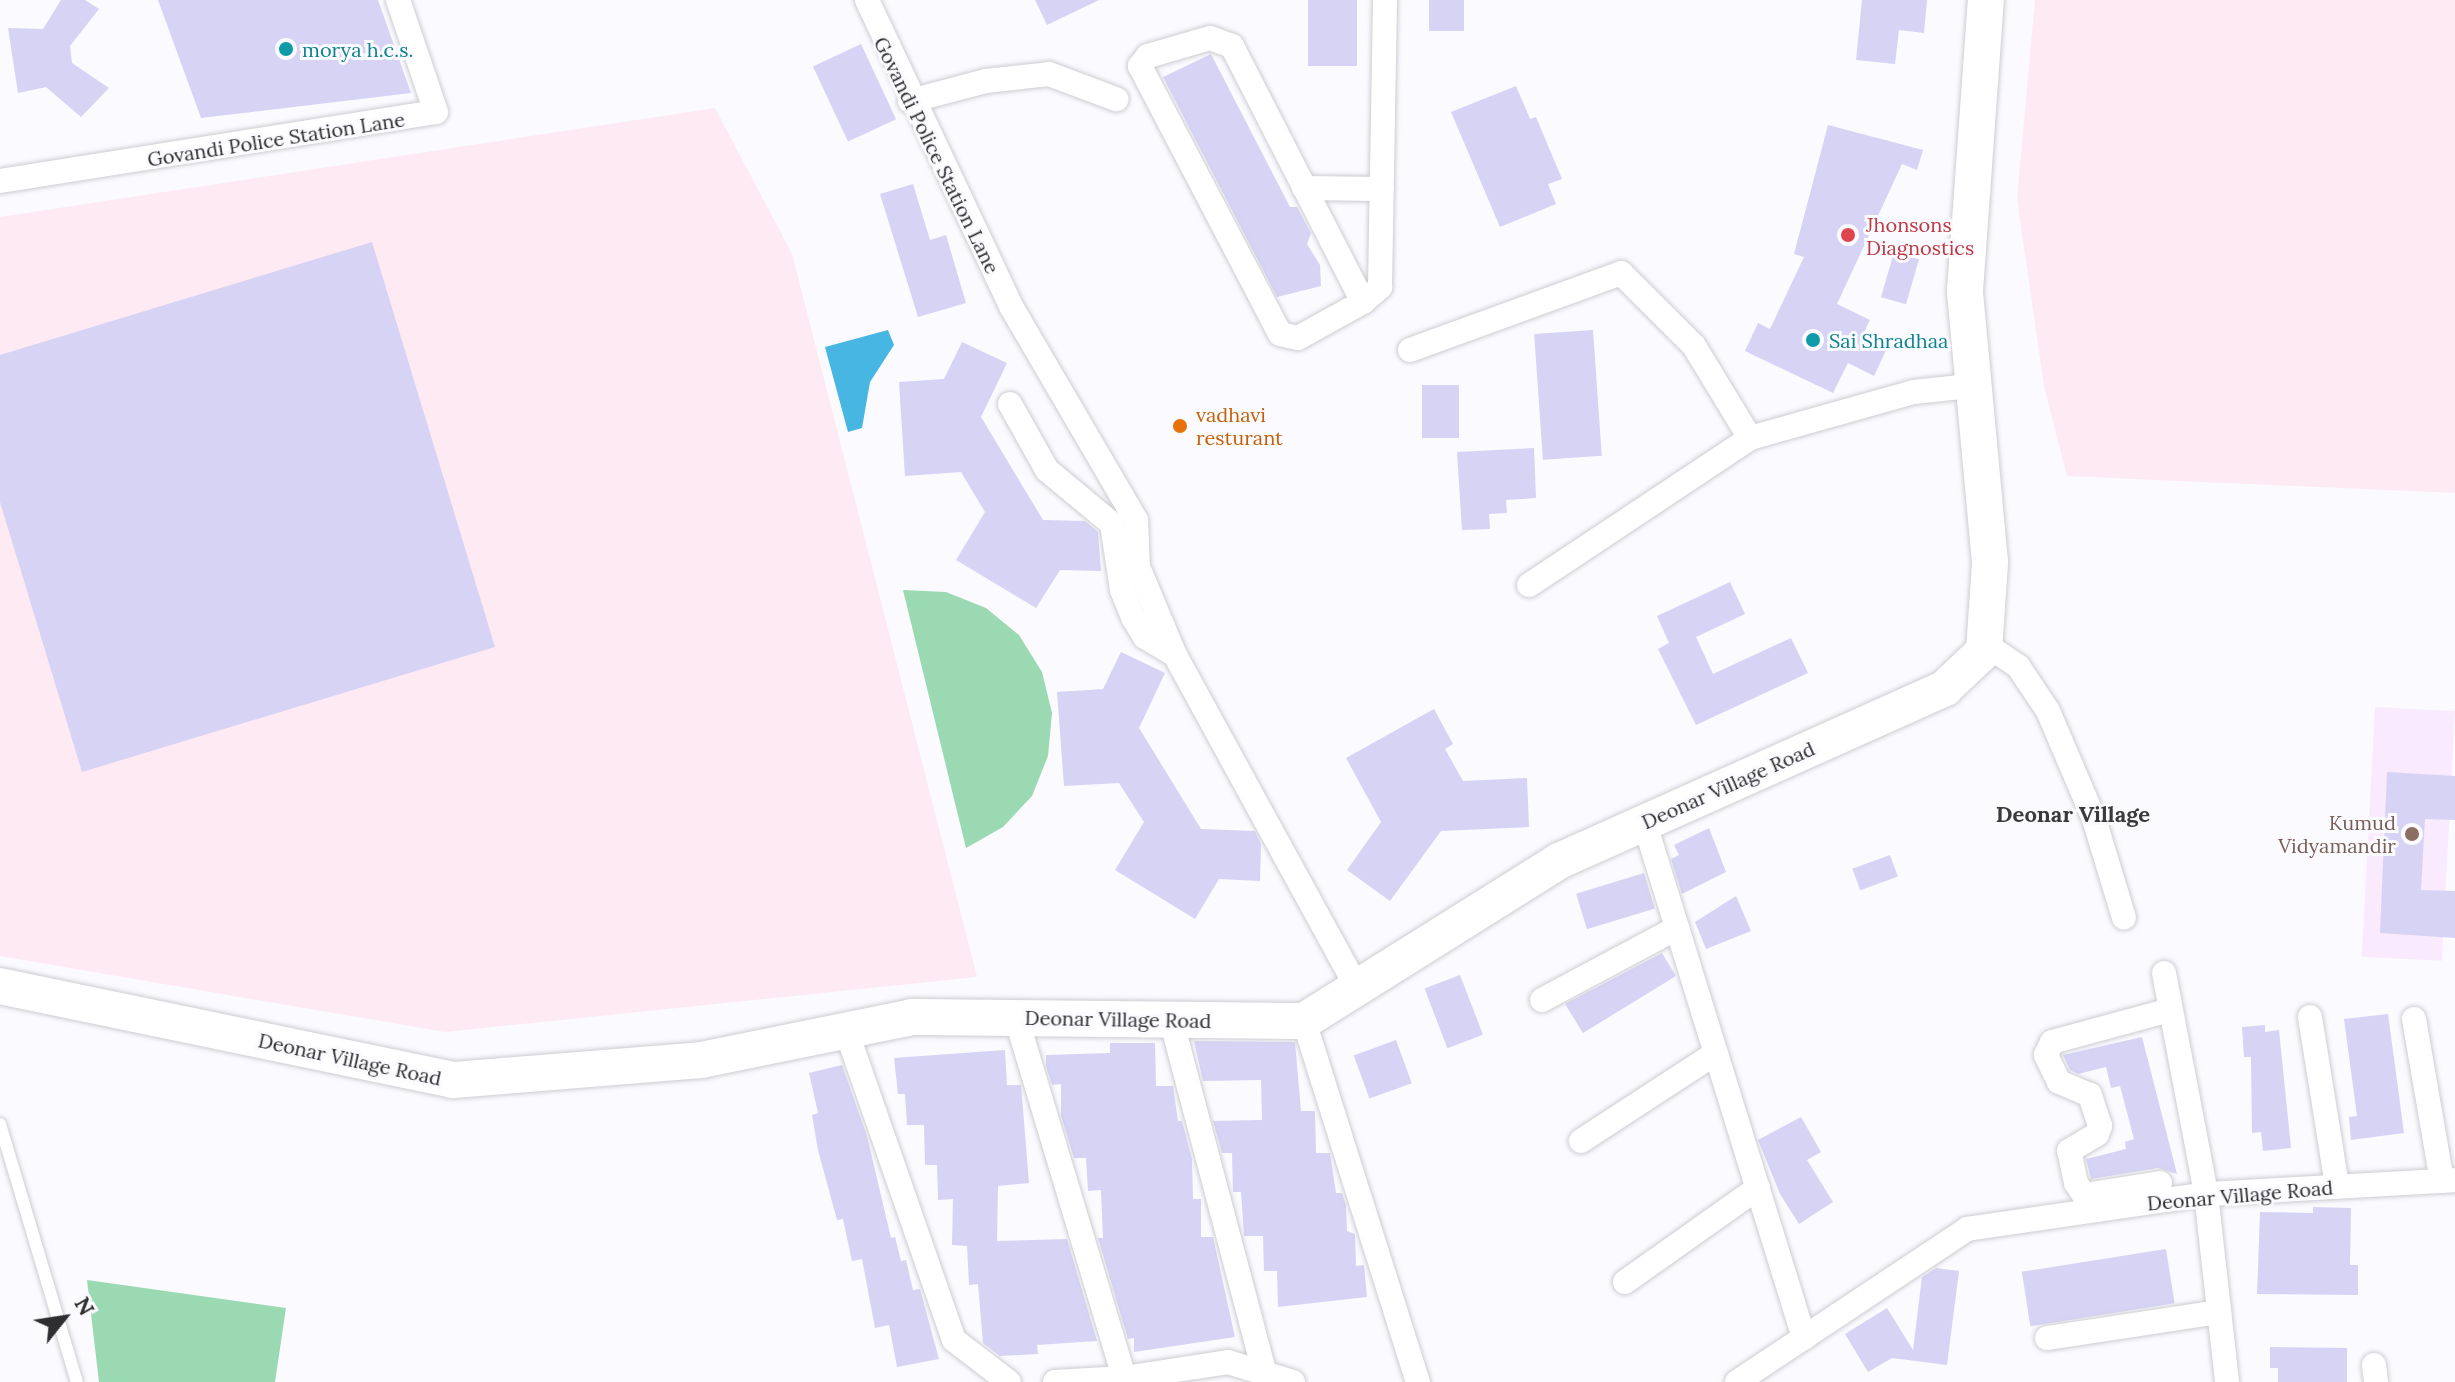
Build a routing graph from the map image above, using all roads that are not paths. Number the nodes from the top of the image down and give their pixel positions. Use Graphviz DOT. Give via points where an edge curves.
graph roads {
  1 [pos="398,0"];
  2 [pos="867,0"];
  3 [pos="1385,0"];
  4 [pos="1986,0"];
  5 [pos="1116,99"];
  6 [pos="910,101"];
  7 [pos="0,181"];
  8 [pos="1304,188"];
  9 [pos="1382,189"];
  10 [pos="1363,302"];
  11 [pos="1410,350"];
  12 [pos="1970,386"];
  13 [pos="1010,404"];
  14 [pos="1750,438"];
  15 [pos="1529,585"];
  16 [pos="1985,644"];
  17 [pos="1175,655"];
  18 [pos="1644,821"];
  19 [pos="2124,918"];
  20 [pos="1677,928"];
  21 [pos="2164,973"];
  22 [pos="0,986"];
  23 [pos="1357,987"];
  24 [pos="1542,1000"];
  25 [pos="2170,1010"];
  26 [pos="1016,1017"];
  27 [pos="2310,1017"];
  28 [pos="1171,1019"];
  29 [pos="2414,1019"];
  30 [pos="1304,1021"];
  31 [pos="846,1030"];
  32 [pos="1716,1053"];
  33 [pos="0,1124"];
  34 [pos="1581,1141"];
  35 [pos="2448,1180"];
  36 [pos="2160,1183"];
  37 [pos="2337,1186"];
  38 [pos="1758,1188"];
  39 [pos="2206,1194"];
  40 [pos="1625,1282"];
  41 [pos="2219,1312"];
  42 [pos="1804,1338"];
  43 [pos="2047,1338"];
  44 [pos="1264,1371"];
  45 [pos="1200,1374"];
  46 [pos="1124,1378"];
  47 [pos="77,1382"];
  48 [pos="1009,1382"];
  49 [pos="1055,1382"];
  50 [pos="1293,1382"];
  51 [pos="1418,1382"];
  52 [pos="1737,1382"];
  53 [pos="2227,1382"];
  1 -- 7 [label="street, Govandi Police Station Lane" via="436,112"];
  2 -- 6 [label="street, Govandi Police Station Lane"];
  3 -- 9 [label="street"];
  4 -- 12 [label="main road" via="1965,291"];
  5 -- 6 [label="street" via="1049,74 986,81"];
  6 -- 17 [label="street, Govandi Police Station Lane" via="1012,308 1136,520 1138,567"];
  8 -- 9 [label="street"];
  8 -- 10 [label="street"];
  8 -- 10 [label="street" via="1232,46 1210,38 1148,56 1140,66 1280,334 1298,338"];
  9 -- 10 [label="street" via="1380,287"];
  11 -- 14 [label="street" via="1621,273 1694,346"];
  12 -- 14 [label="street" via="1914,392 1813,425"];
  12 -- 16 [label="main road" via="1990,562"];
  13 -- 17 [label="street" via="1047,470 1112,524 1122,590 1134,619 1145,637"];
  14 -- 15 [label="street"];
  16 -- 18 [label="main road, Deonar Village Road" via="1945,688"];
  16 -- 19 [label="street" via="2018,666 2048,711 2094,819"];
  17 -- 23 [label="street, Govandi Police Station Lane"];
  18 -- 20 [label="street"];
  18 -- 23 [label="main road, Deonar Village Road" via="1559,861"];
  20 -- 24 [label="street"];
  20 -- 32 [label="street"];
  21 -- 25 [label="street"];
  22 -- 31 [label="main road, Deonar Village Road" via="453,1080 701,1060"];
  23 -- 30 [label="main road, Deonar Village Road"];
  25 -- 36 [label="street" via="2052,1042 2046,1055 2059,1082 2090,1095 2100,1126 2097,1134 2069,1151 2084,1195"];
  25 -- 39 [label="street"];
  26 -- 28 [label="main road, Deonar Village Road"];
  26 -- 31 [label="main road, Deonar Village Road" via="912,1017"];
  26 -- 46 [label="street"];
  27 -- 37 [label="street"];
  28 -- 30 [label="main road, Deonar Village Road"];
  28 -- 44 [label="street"];
  29 -- 35 [label="street"];
  30 -- 51 [label="street"];
  31 -- 48 [label="street" via="954,1340"];
  32 -- 34 [label="street"];
  32 -- 38 [label="street"];
  33 -- 47 [label="lane"];
  35 -- 37 [label="street, Deonar Village Road"];
  37 -- 39 [label="street, Deonar Village Road"];
  38 -- 40 [label="street"];
  38 -- 42 [label="street"];
  39 -- 41 [label="street"];
  39 -- 42 [label="street, Deonar Village Road" via="1967,1229"];
  41 -- 43 [label="street"];
  41 -- 53 [label="street"];
  42 -- 52 [label="street, Deonar Village Road"];
  44 -- 45 [label="street" via="1228,1362"];
  44 -- 50 [label="street"];
  45 -- 46 [label="street"];
  46 -- 49 [label="street"];
}
